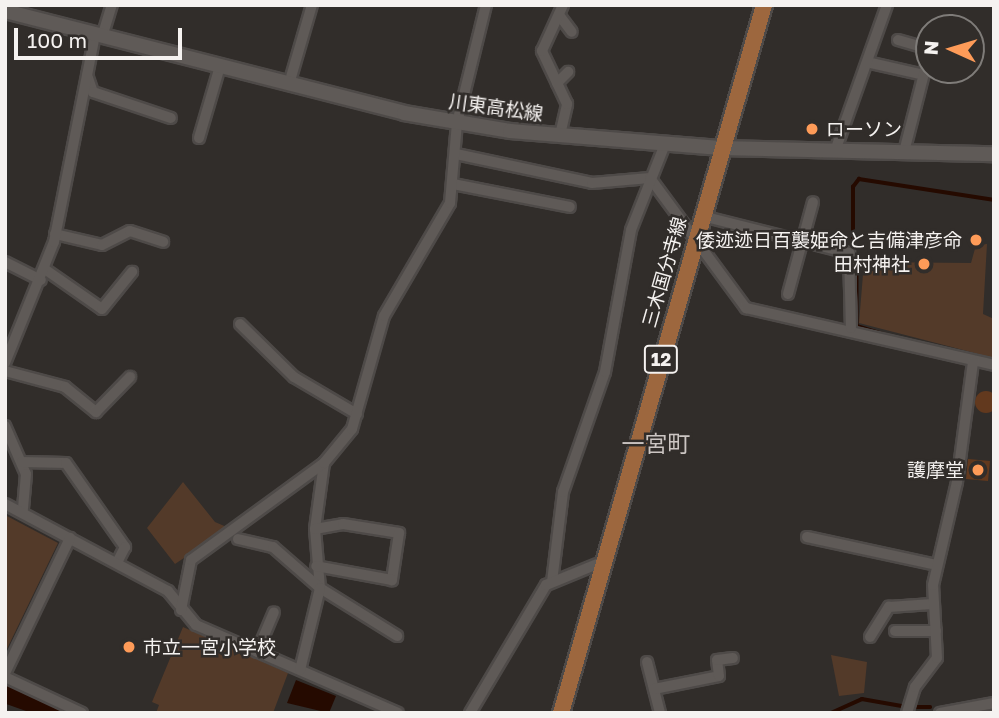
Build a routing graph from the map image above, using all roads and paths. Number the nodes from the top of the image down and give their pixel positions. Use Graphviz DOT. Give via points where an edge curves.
graph roads {
  1 [pos="113,5"];
  2 [pos="312,5"];
  3 [pos="486,5"];
  4 [pos="764,5"];
  5 [pos="887,5"];
  6 [pos="12,10"];
  7 [pos="561,10"];
  8 [pos="572,32"];
  9 [pos="99,36"];
  10 [pos="898,40"];
  11 [pos="915,46"];
  12 [pos="871,63"];
  13 [pos="220,66"];
  14 [pos="568,72"];
  15 [pos="915,73"];
  16 [pos="87,74"];
  17 [pos="557,83"];
  18 [pos="289,84"];
  19 [pos="922,84"];
  20 [pos="171,118"];
  21 [pos="457,123"];
  22 [pos="559,135"];
  23 [pos="199,138"];
  24 [pos="665,144"];
  25 [pos="720,148"];
  26 [pos="835,151"];
  27 [pos="904,152"];
  28 [pos="456,154"];
  29 [pos="994,154"];
  30 [pos="650,178"];
  31 [pos="453,184"];
  32 [pos="813,202"];
  33 [pos="570,207"];
  34 [pos="702,216"];
  35 [pos="55,234"];
  36 [pos="695,239"];
  37 [pos="802,240"];
  38 [pos="163,242"];
  39 [pos="5,262"];
  40 [pos="46,270"];
  41 [pos="132,272"];
  42 [pos="41,280"];
  43 [pos="788,294"];
  44 [pos="240,324"];
  45 [pos="851,328"];
  46 [pos="973,362"];
  47 [pos="5,363"];
  48 [pos="994,365"];
  49 [pos="5,370"];
  50 [pos="130,377"];
  51 [pos="358,415"];
  52 [pos="5,426"];
  53 [pos="9,446"];
  54 [pos="22,462"];
  55 [pos="324,463"];
  56 [pos="5,504"];
  57 [pos="23,511"];
  58 [pos="315,529"];
  59 [pos="807,537"];
  60 [pos="70,538"];
  61 [pos="238,539"];
  62 [pos="602,562"];
  63 [pos="117,563"];
  64 [pos="936,565"];
  65 [pos="316,566"];
  66 [pos="552,582"];
  67 [pos="320,588"];
  68 [pos="932,604"];
  69 [pos="181,610"];
  70 [pos="274,612"];
  71 [pos="895,631"];
  72 [pos="936,631"];
  73 [pos="397,636"];
  74 [pos="870,637"];
  75 [pos="257,652"];
  76 [pos="733,658"];
  77 [pos="647,662"];
  78 [pos="300,670"];
  79 [pos="5,675"];
  80 [pos="654,689"];
  81 [pos="994,703"];
  82 [pos="82,713"];
  83 [pos="398,713"];
  84 [pos="470,713"];
  85 [pos="561,713"];
  86 [pos="660,713"];
  87 [pos="907,713"];
  88 [pos="940,713"];
  1 -- 9 [label="street"];
  2 -- 18 [label="street"];
  3 -- 21 [label="street"];
  4 -- 25 [label="main road, 三木国分寺線 / 12"];
  5 -- 12 [label="street"];
  6 -- 9 [label="main road, 川東高松線"];
  7 -- 8 [label="street"];
  7 -- 17 [label="street" via="542,51"];
  9 -- 13 [label="main road, 川東高松線"];
  9 -- 16 [label="street"];
  10 -- 11 [label="street"];
  12 -- 15 [label="street"];
  12 -- 26 [label="street"];
  13 -- 18 [label="main road, 川東高松線"];
  13 -- 23 [label="street"];
  14 -- 17 [label="street"];
  16 -- 20 [label="street" via="93,92"];
  16 -- 35 [label="street"];
  17 -- 22 [label="street" via="567,104"];
  18 -- 21 [label="main road, 川東高松線"];
  19 -- 27 [label="street"];
  21 -- 22 [label="main road, 川東高松線"];
  21 -- 28 [label="street"];
  22 -- 24 [label="main road, 川東高松線"];
  24 -- 25 [label="main road, 川東高松線"];
  24 -- 30 [label="street"];
  25 -- 26 [label="main road, 川東高松線"];
  25 -- 34 [label="main road, 三木国分寺線 / 12"];
  26 -- 27 [label="main road, 川東高松線"];
  27 -- 29 [label="main road, 川東高松線"];
  28 -- 30 [label="street" via="592,183"];
  28 -- 31 [label="street"];
  30 -- 36 [label="street"];
  30 -- 66 [label="street" via="631,230 605,372 563,492"];
  31 -- 33 [label="street"];
  31 -- 51 [label="street" via="450,203 384,316"];
  32 -- 37 [label="street"];
  34 -- 36 [label="main road, 三木国分寺線 / 12"];
  34 -- 37 [label="street"];
  35 -- 38 [label="street" via="102,245 130,231"];
  35 -- 40 [label="street"];
  36 -- 45 [label="street" via="747,308"];
  36 -- 62 [label="main road, 三木国分寺線 / 12"];
  37 -- 43 [label="street"];
  37 -- 45 [label="street" via="849,253"];
  39 -- 42 [label="street"];
  40 -- 41 [label="street" via="103,309"];
  40 -- 42 [label="street"];
  42 -- 47 [label="street"];
  44 -- 51 [label="street" via="293,377"];
  45 -- 46 [label="street"];
  46 -- 48 [label="street"];
  46 -- 64 [label="street" via="957,482"];
  49 -- 50 [label="street" via="65,387 96,412"];
  51 -- 55 [label="street"];
  52 -- 53 [label="street"];
  53 -- 54 [label="street"];
  54 -- 57 [label="street"];
  54 -- 63 [label="street" via="66,463 125,547"];
  55 -- 58 [label="street"];
  55 -- 69 [label="street" via="191,560"];
  56 -- 57 [label="street"];
  57 -- 60 [label="street"];
  58 -- 65 [label="street"];
  58 -- 65 [label="street" via="343,524 399,533 392,580"];
  59 -- 64 [label="street"];
  60 -- 63 [label="street"];
  60 -- 79 [label="street"];
  61 -- 67 [label="street" via="274,547"];
  62 -- 66 [label="street"];
  62 -- 85 [label="main road, 三木国分寺線 / 12"];
  63 -- 69 [label="street" via="168,591"];
  64 -- 68 [label="street"];
  65 -- 67 [label="street"];
  66 -- 84 [label="street"];
  67 -- 73 [label="street"];
  67 -- 78 [label="street"];
  68 -- 72 [label="street"];
  68 -- 74 [label="street" via="889,607"];
  69 -- 75 [label="street" via="196,625"];
  70 -- 75 [label="street"];
  71 -- 72 [label="street"];
  72 -- 87 [label="street" via="937,657 915,687"];
  75 -- 78 [label="street"];
  76 -- 80 [label="street" via="717,660 719,676"];
  77 -- 80 [label="street"];
  78 -- 83 [label="street"];
  79 -- 82 [label="street"];
  80 -- 86 [label="street"];
  81 -- 88 [label="street"];
}
